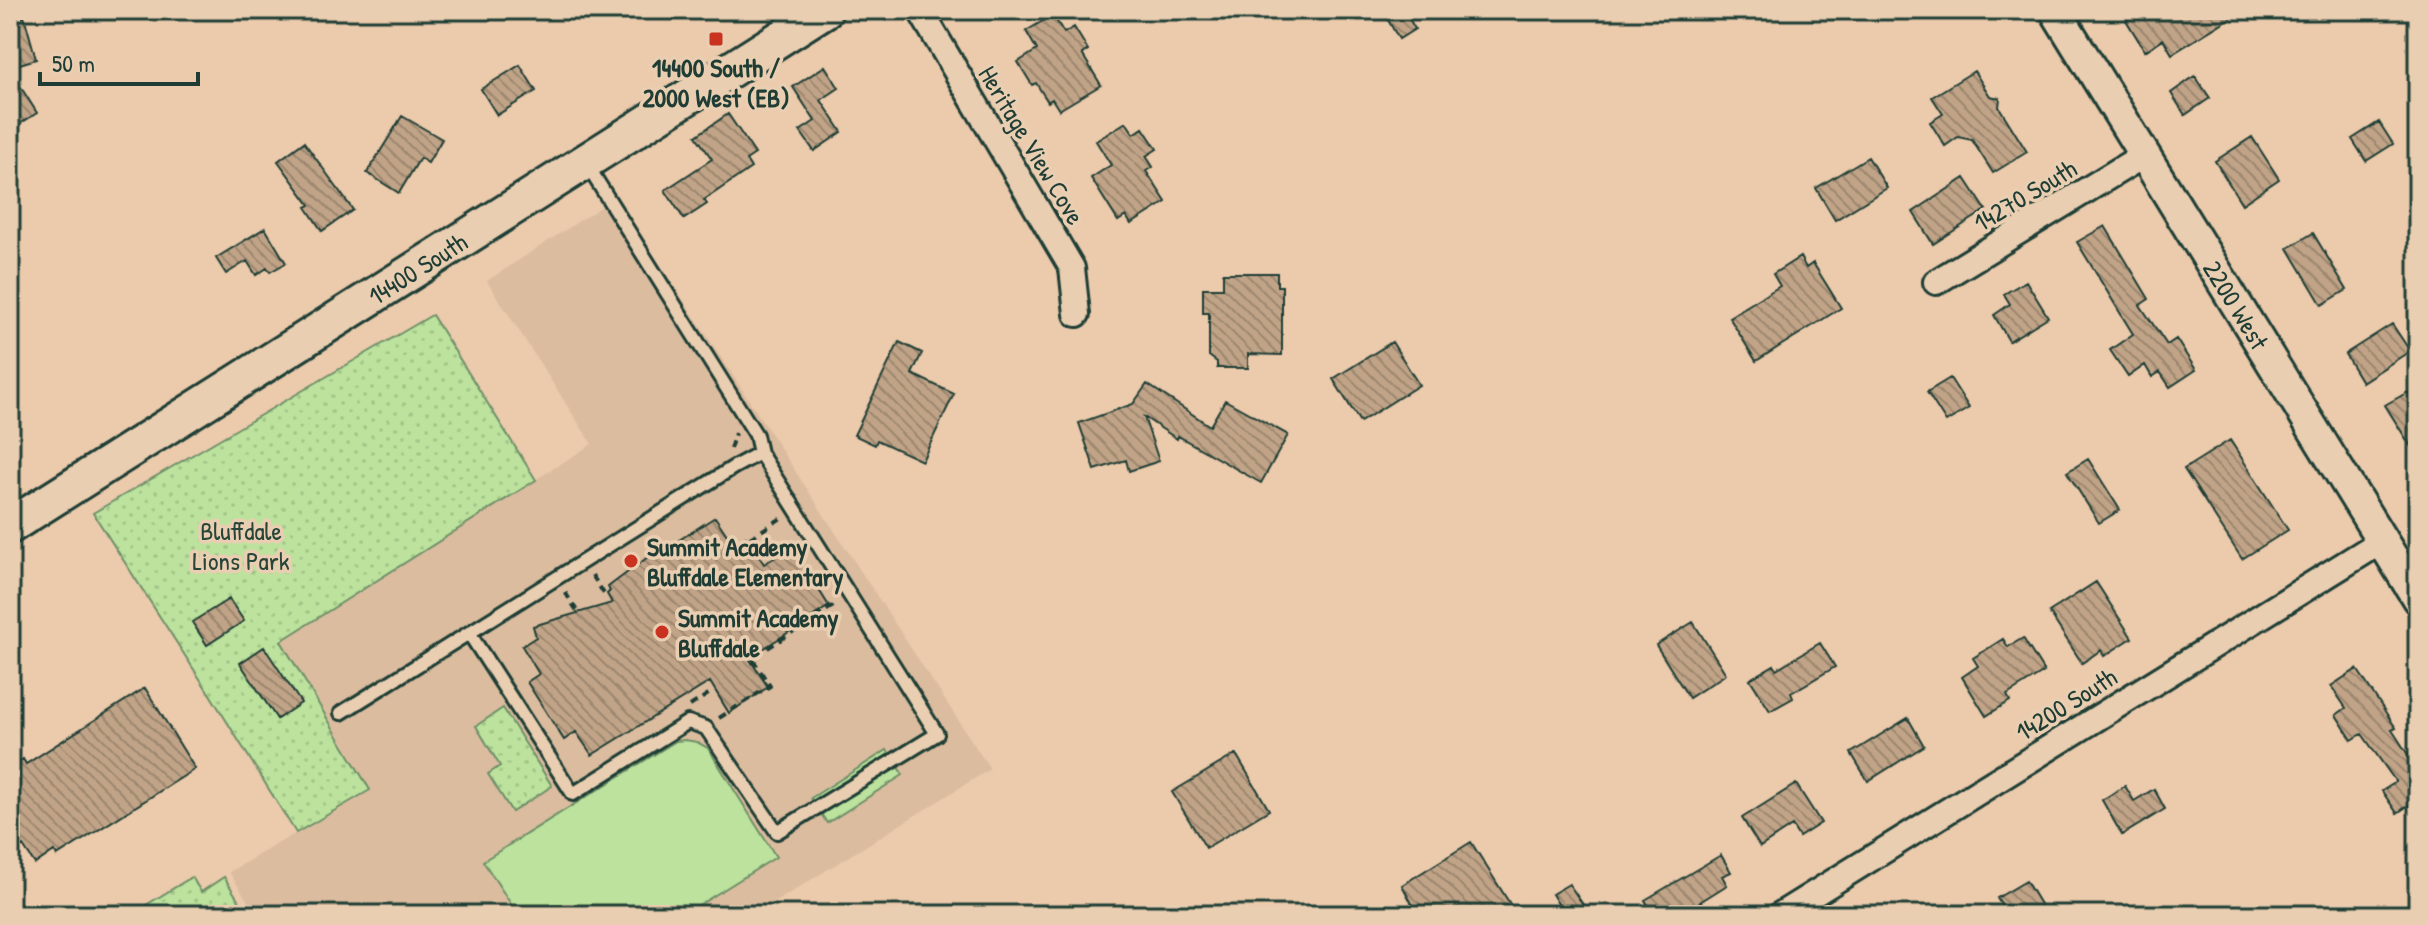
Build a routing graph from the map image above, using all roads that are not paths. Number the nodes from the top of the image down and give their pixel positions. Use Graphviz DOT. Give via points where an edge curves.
graph roads {
  1 [pos="825,10"];
  2 [pos="920,10"];
  3 [pos="2055,10"];
  4 [pos="2144,155"];
  5 [pos="585,162"];
  6 [pos="1936,282"];
  7 [pos="1077,314"];
  8 [pos="760,453"];
  9 [pos="10,526"];
  10 [pos="2382,541"];
  11 [pos="2418,599"];
  12 [pos="469,633"];
  13 [pos="341,713"];
  14 [pos="1780,915"];
  1 -- 5 [label="main road, 14400 South"];
  2 -- 7 [label="street, Heritage View Cove" via="1072,268"];
  3 -- 4 [label="street, 2200 West"];
  4 -- 6 [label="street, 14270 South"];
  4 -- 10 [label="street, 2200 West"];
  5 -- 8 [label="lane" via="756,435"];
  5 -- 9 [label="main road, 14400 South"];
  8 -- 12 [label="lane"];
  8 -- 12 [label="lane" via="937,734 777,832 706,728 688,722 573,794"];
  10 -- 11 [label="street, 2200 West"];
  10 -- 14 [label="street, 14200 South"];
  12 -- 13 [label="lane"];
}
